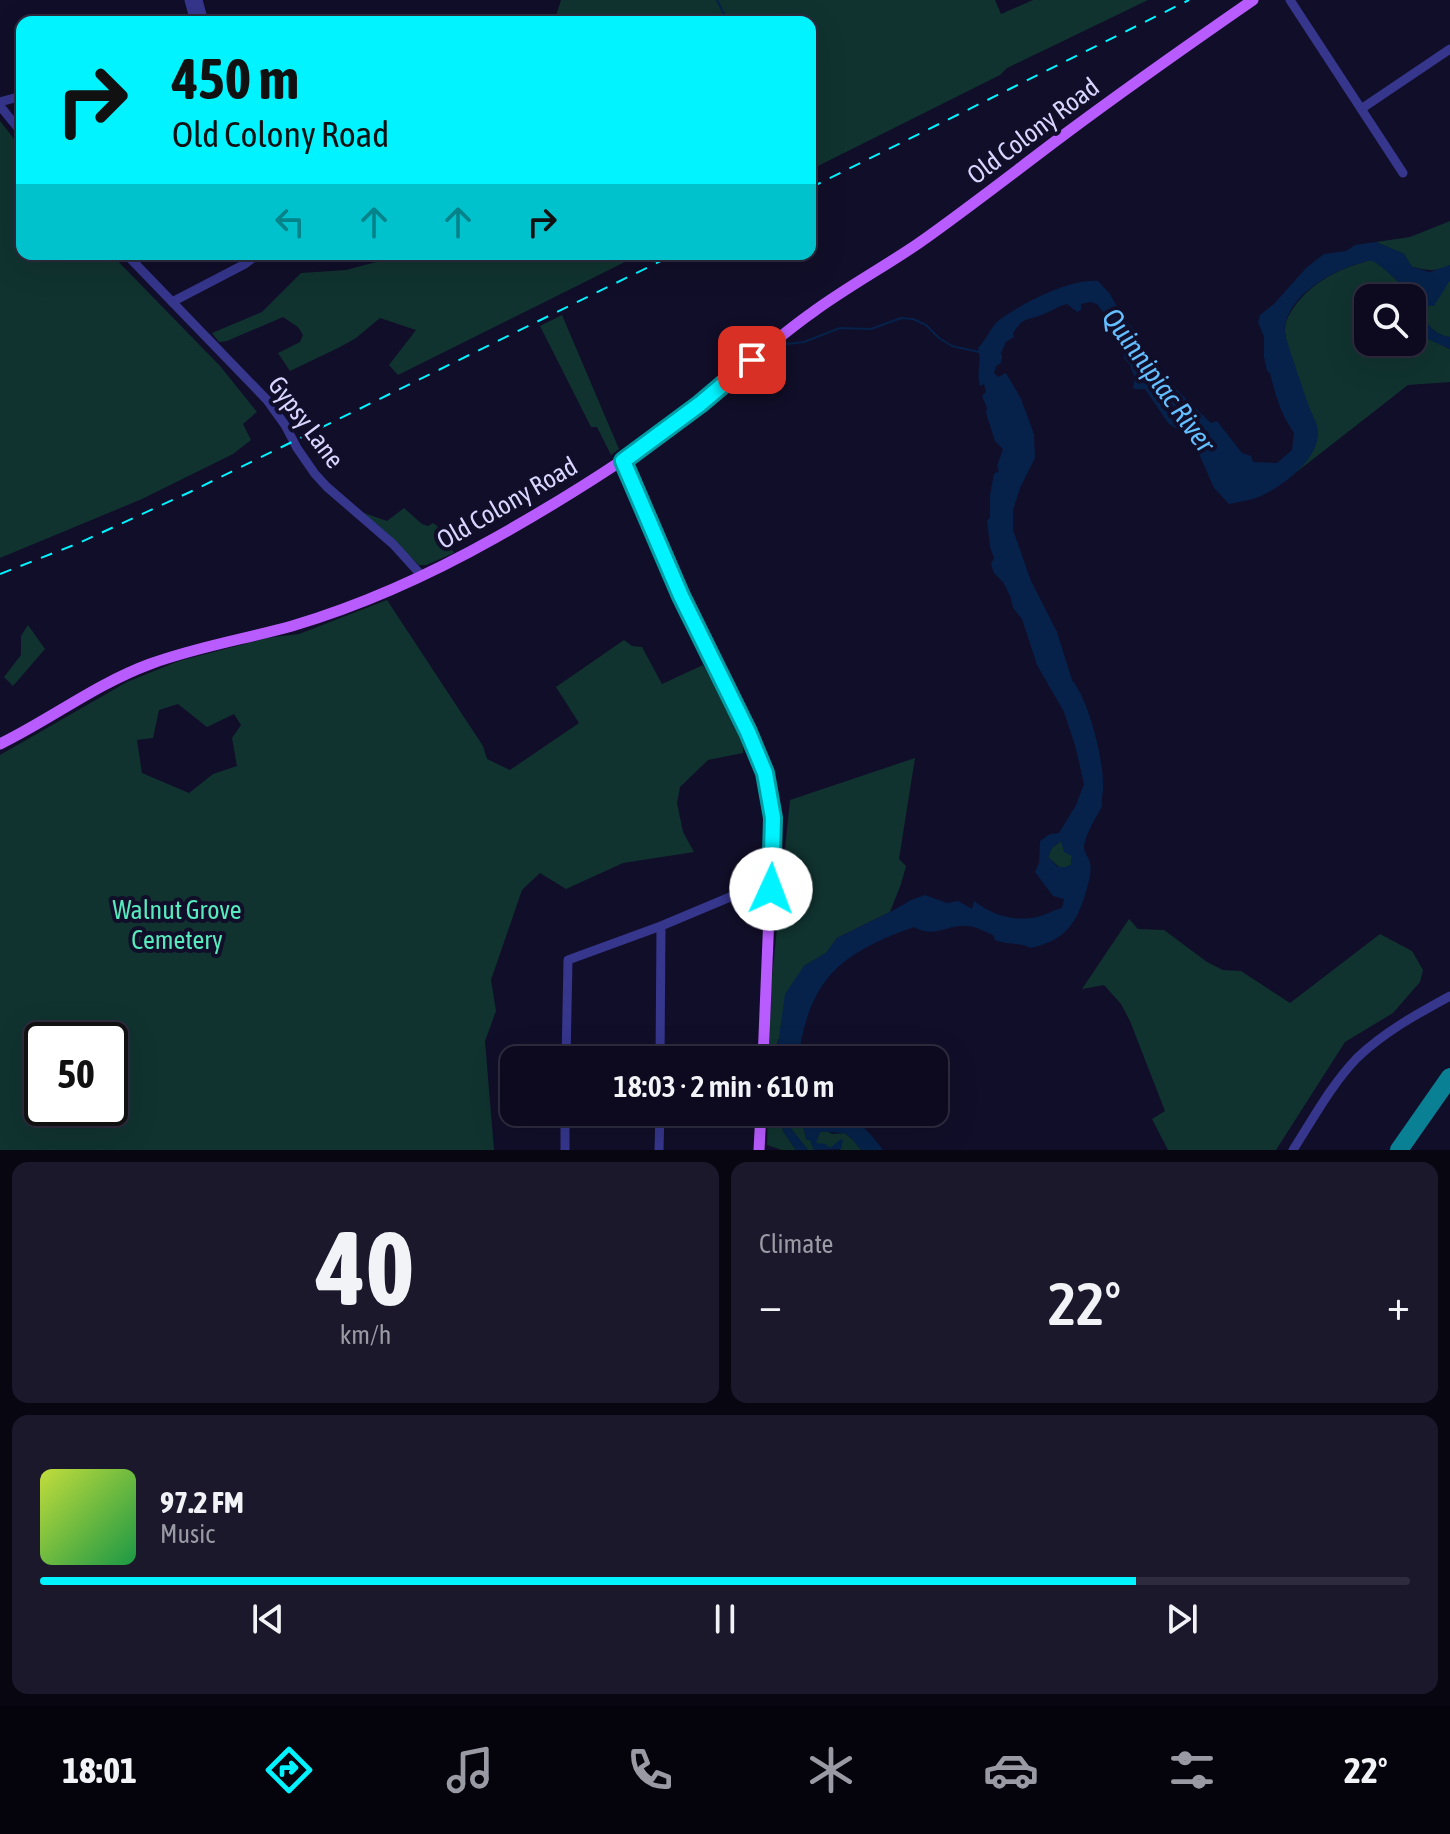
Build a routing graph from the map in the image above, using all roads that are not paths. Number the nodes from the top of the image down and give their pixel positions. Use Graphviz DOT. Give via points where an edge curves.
graph roads {
  1 [pos="1253,0"];
  2 [pos="1290,0"];
  3 [pos="1450,49"];
  4 [pos="0,104"];
  5 [pos="1361,109"];
  6 [pos="16,125"];
  7 [pos="1403,173"];
  8 [pos="132,260"];
  9 [pos="250,260"];
  10 [pos="172,302"];
  11 [pos="623,461"];
  12 [pos="422,576"];
  13 [pos="0,744"];
  14 [pos="771,889"];
  15 [pos="661,926"];
  16 [pos="1450,996"];
  17 [pos="566,1046"];
  18 [pos="660,1046"];
  19 [pos="764,1046"];
  20 [pos="565,1126"];
  21 [pos="660,1126"];
  22 [pos="760,1126"];
  23 [pos="565,1150"];
  24 [pos="659,1150"];
  25 [pos="759,1150"];
  26 [pos="1293,1150"];
  1 -- 11 [label="main road, Old Colony Road" via="917,244 816,310"];
  2 -- 5 [label="street"];
  3 -- 5 [label="street"];
  4 -- 6 [label="street"];
  5 -- 7 [label="street"];
  8 -- 10 [label="street, Gypsy Lane"];
  9 -- 10 [label="street"];
  10 -- 12 [label="street, Gypsy Lane" via="267,400 323,484"];
  11 -- 12 [label="main road, Old Colony Road"];
  11 -- 14 [label="main road" via="765,773 773,818"];
  12 -- 13 [label="main road, Old Colony Road" via="316,618 130,672"];
  14 -- 15 [label="street" via="742,892"];
  14 -- 19 [label="main road"];
  15 -- 17 [label="street" via="568,960"];
  15 -- 18 [label="street"];
  16 -- 26 [label="street" via="1358,1058"];
  20 -- 23 [label="street"];
  21 -- 24 [label="street"];
  22 -- 25 [label="main road"];
}
